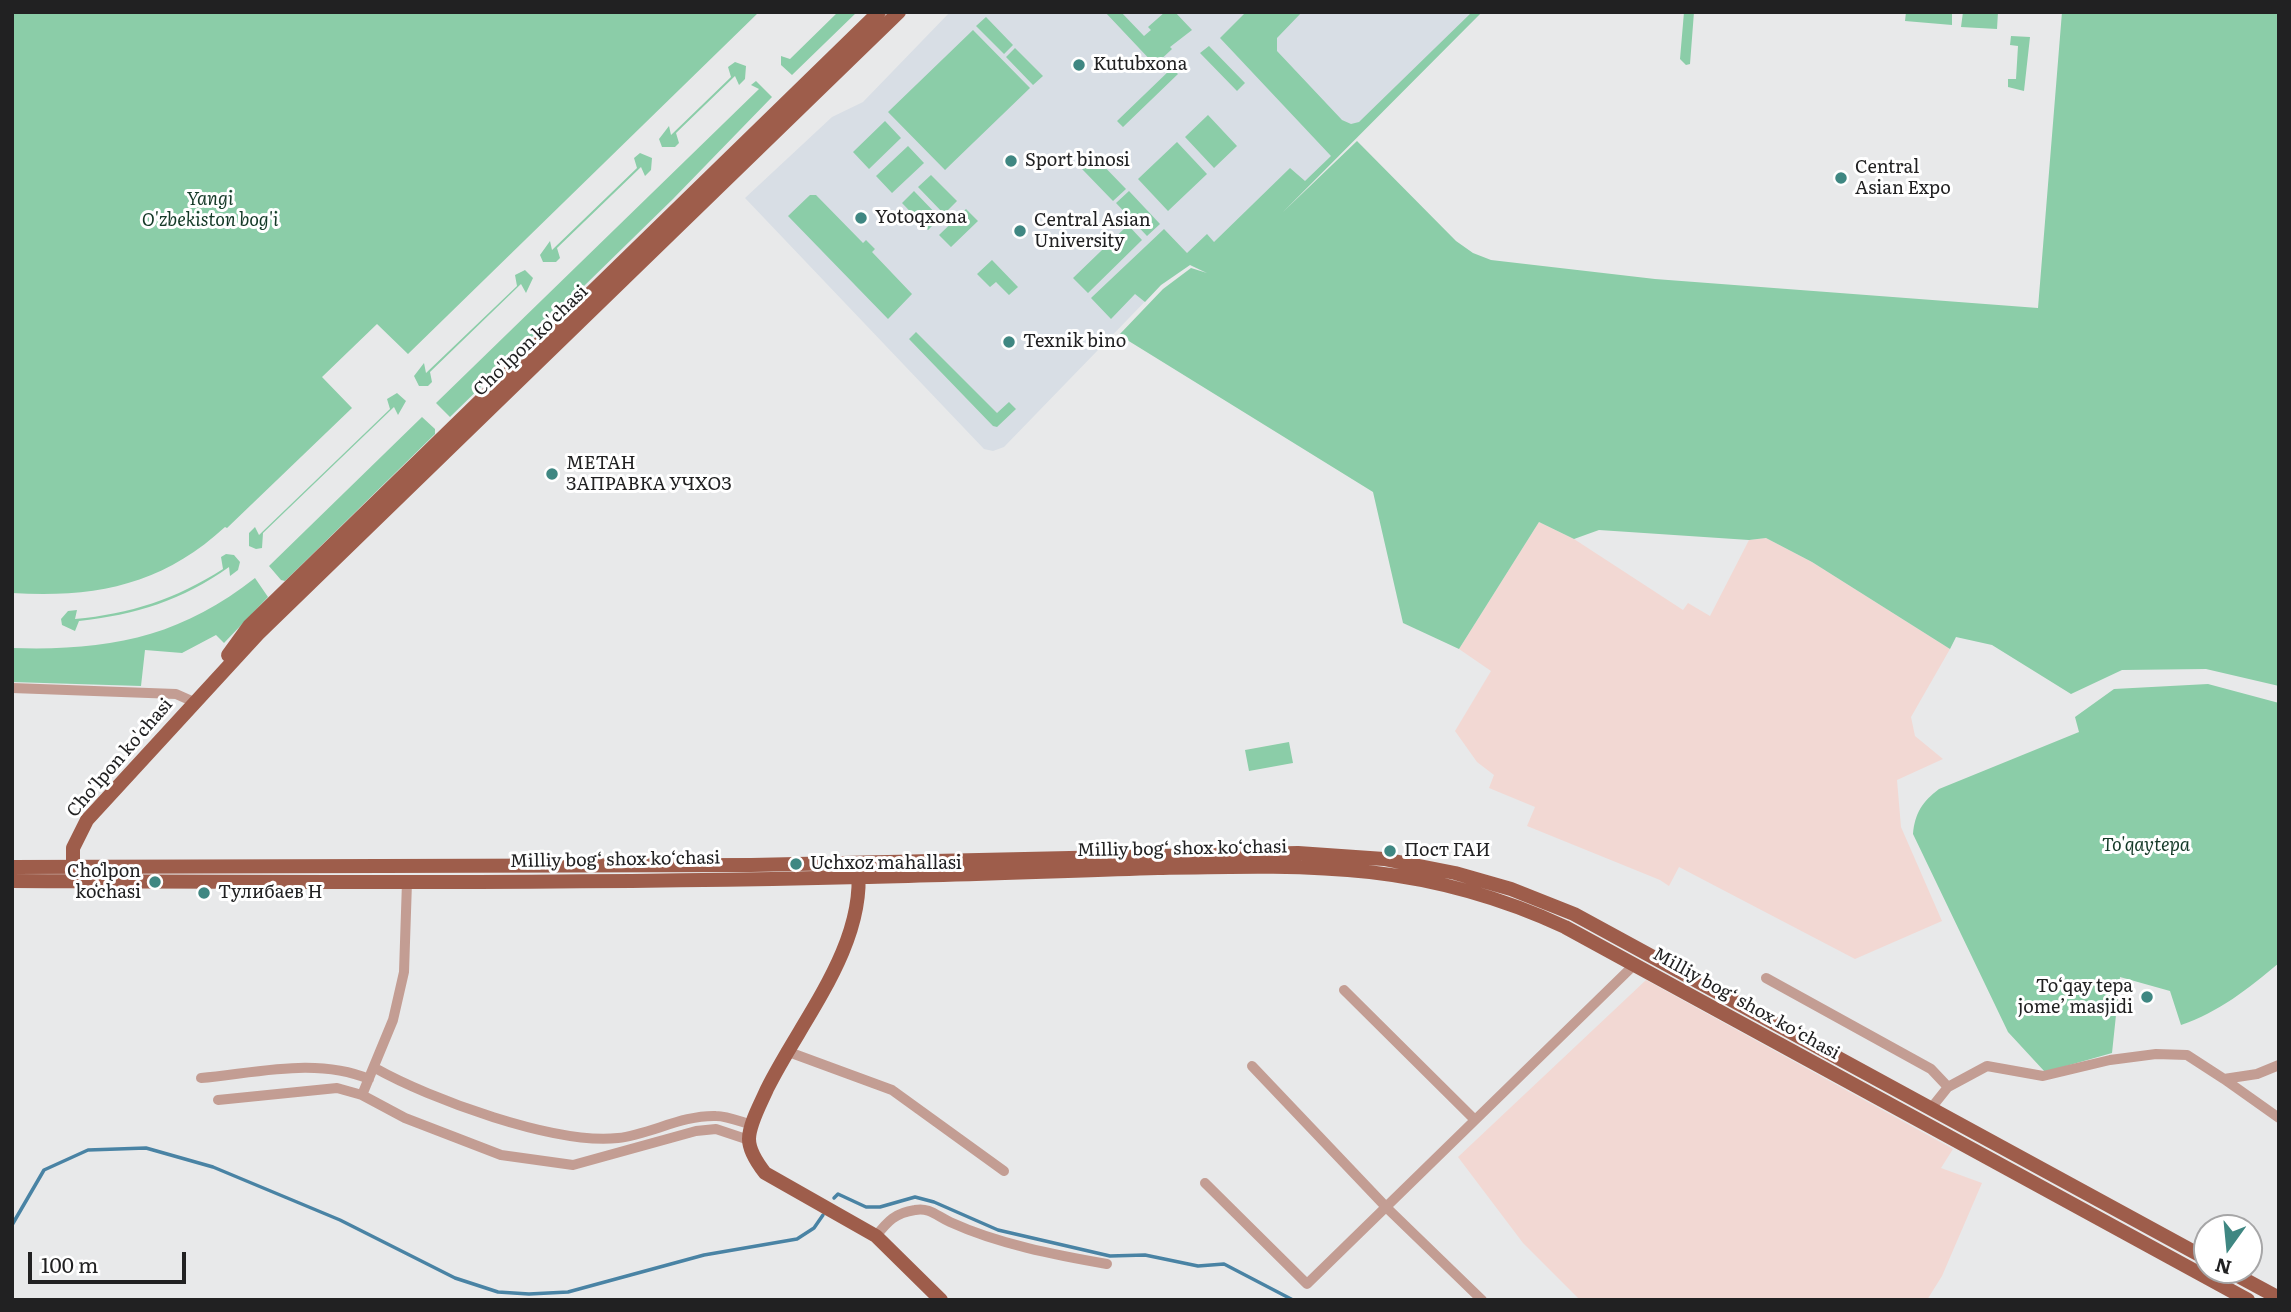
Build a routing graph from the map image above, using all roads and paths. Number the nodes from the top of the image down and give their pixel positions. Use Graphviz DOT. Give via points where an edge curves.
graph roads {
  1 [pos="878,12"];
  2 [pos="899,12"];
  3 [pos="12,688"];
  4 [pos="194,702"];
  5 [pos="12,867"];
  6 [pos="858,870"];
  7 [pos="547,873"];
  8 [pos="73,874"];
  9 [pos="12,881"];
  10 [pos="407,882"];
  11 [pos="1635,964"];
  12 [pos="1766,978"];
  13 [pos="1343,990"];
  14 [pos="1789,1029"];
  15 [pos="1780,1045"];
  16 [pos="786,1051"];
  17 [pos="2279,1065"];
  18 [pos="1252,1066"];
  19 [pos="374,1068"];
  20 [pos="201,1078"];
  21 [pos="369,1079"];
  22 [pos="2224,1079"];
  23 [pos="1948,1087"];
  24 [pos="362,1095"];
  25 [pos="218,1100"];
  26 [pos="1932,1107"];
  27 [pos="2279,1118"];
  28 [pos="1475,1120"];
  29 [pos="752,1125"];
  30 [pos="749,1140"];
  31 [pos="1004,1171"];
  32 [pos="1205,1183"];
  33 [pos="1387,1208"];
  34 [pos="876,1236"];
  35 [pos="2193,1251"];
  36 [pos="1107,1264"];
  37 [pos="2193,1270"];
  38 [pos="2219,1284"];
  39 [pos="2253,1284"];
  40 [pos="2279,1298"];
  41 [pos="941,1300"];
  42 [pos="1482,1300"];
  43 [pos="2248,1300"];
  1 -- 4 [label="main road, Cho'lpon ko'chasi" via="249,626"];
  2 -- 4 [label="main road, Cho'lpon ko'chasi" via="440,456"];
  3 -- 4 [label="street" via="176,694"];
  4 -- 8 [label="main road, Cho'lpon ko'chasi" via="87,820 75,841"];
  5 -- 8 [label="main road, Milliy bog‘ shox ko‘chasi"];
  6 -- 7 [label="main road, Milliy bog‘ shox ko‘chasi"];
  6 -- 11 [label="main road, Milliy bog‘ shox ko‘chasi" via="1255,866 1368,870 1444,883 1506,902 1565,926"];
  6 -- 14 [label="main road, Milliy bog‘ shox ko‘chasi" via="1261,853 1410,863 1511,889 1574,914"];
  6 -- 16 [label="main road" via="858,899 845,949"];
  7 -- 8 [label="main road, Milliy bog‘ shox ko‘chasi"];
  7 -- 10 [label="main road, Milliy bog‘ shox ko‘chasi"];
  8 -- 9 [label="main road, Milliy bog‘ shox ko‘chasi"];
  8 -- 10 [label="main road, Milliy bog‘ shox ko‘chasi"];
  10 -- 19 [label="street" via="404,972 393,1020"];
  11 -- 15 [label="main road, Milliy bog‘ shox ko‘chasi"];
  11 -- 28 [label="street"];
  12 -- 23 [label="street" via="1931,1069"];
  13 -- 28 [label="street"];
  14 -- 15 [label="main road"];
  14 -- 26 [label="main road, Milliy bog‘ shox ko‘chasi"];
  15 -- 37 [label="main road, Milliy bog‘ shox ko‘chasi"];
  16 -- 29 [label="main road"];
  16 -- 31 [label="street" via="892,1090"];
  17 -- 22 [label="street"];
  18 -- 33 [label="street"];
  19 -- 21 [label="street"];
  19 -- 29 [label="street" via="496,1118 583,1138 618,1138 679,1121 719,1116"];
  20 -- 21 [label="street" via="324,1066"];
  21 -- 24 [label="street"];
  22 -- 23 [label="street" via="2188,1055 2156,1054 2043,1076 1987,1066"];
  22 -- 27 [label="street"];
  23 -- 26 [label="street"];
  24 -- 25 [label="street" via="337,1088"];
  24 -- 30 [label="street" via="404,1118 501,1156 573,1165 696,1130 716,1129"];
  26 -- 35 [label="main road, Milliy bog‘ shox ko‘chasi"];
  28 -- 33 [label="street"];
  29 -- 30 [label="main road"];
  30 -- 34 [label="main road" via="765,1173"];
  32 -- 33 [label="street" via="1307,1284"];
  33 -- 42 [label="street"];
  34 -- 36 [label="street" via="891,1217 916,1209 1009,1241"];
  34 -- 41 [label="main road"];
  38 -- 43 [label="main road, Milliy bog‘ shox ko‘chasi"];
  39 -- 40 [label="main road"];
}
